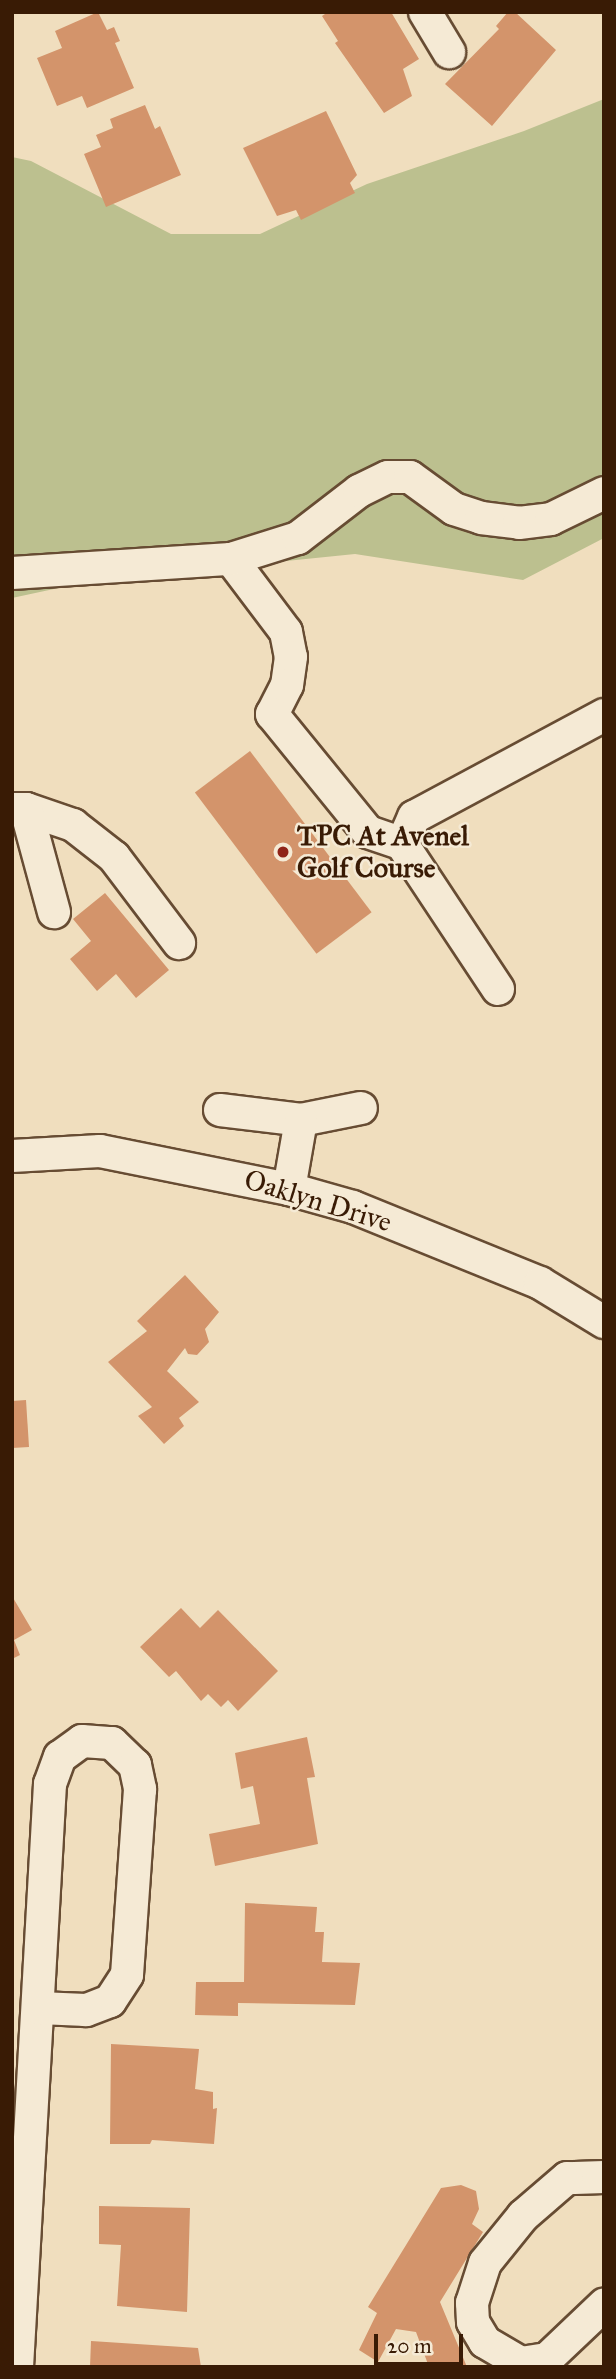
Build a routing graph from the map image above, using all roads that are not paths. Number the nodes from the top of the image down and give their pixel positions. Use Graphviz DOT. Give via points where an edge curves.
graph roads {
  1 [pos="425,12"];
  2 [pos="449,52"];
  3 [pos="604,493"];
  4 [pos="231,559"];
  5 [pos="12,573"];
  6 [pos="604,715"];
  7 [pos="19,809"];
  8 [pos="402,844"];
  9 [pos="54,912"];
  10 [pos="179,943"];
  11 [pos="498,989"];
  12 [pos="361,1108"];
  13 [pos="220,1110"];
  14 [pos="301,1120"];
  15 [pos="12,1156"];
  16 [pos="289,1189"];
  17 [pos="604,1322"];
  18 [pos="38,2008"];
  19 [pos="604,2178"];
  20 [pos="604,2305"];
  21 [pos="17,2367"];
  1 -- 2 [label="street"];
  3 -- 4 [label="street" via="551,519 519,523 454,509 410,477 388,477 359,491 298,538"];
  4 -- 5 [label="street"];
  4 -- 8 [label="street" via="286,632 291,657 287,685 272,714 368,832"];
  6 -- 8 [label="street" via="414,817"];
  7 -- 9 [label="street"];
  7 -- 10 [label="street" via="73,825 114,857"];
  8 -- 11 [label="street"];
  12 -- 14 [label="street"];
  13 -- 14 [label="street"];
  14 -- 16 [label="street"];
  15 -- 16 [label="street, Oaklyn Drive" via="100,1151"];
  16 -- 17 [label="street, Oaklyn Drive" via="353,1207 528,1278"];
  18 -- 18 [label="street" via="50,1784 60,1757 82,1741 112,1743 135,1765 140,1789 127,1975 110,2001 86,2010"];
  18 -- 21 [label="street"];
  19 -- 20 [label="street" via="567,2178 523,2216 485,2263 472,2303 473,2322 485,2342 521,2363 547,2359"];
}
